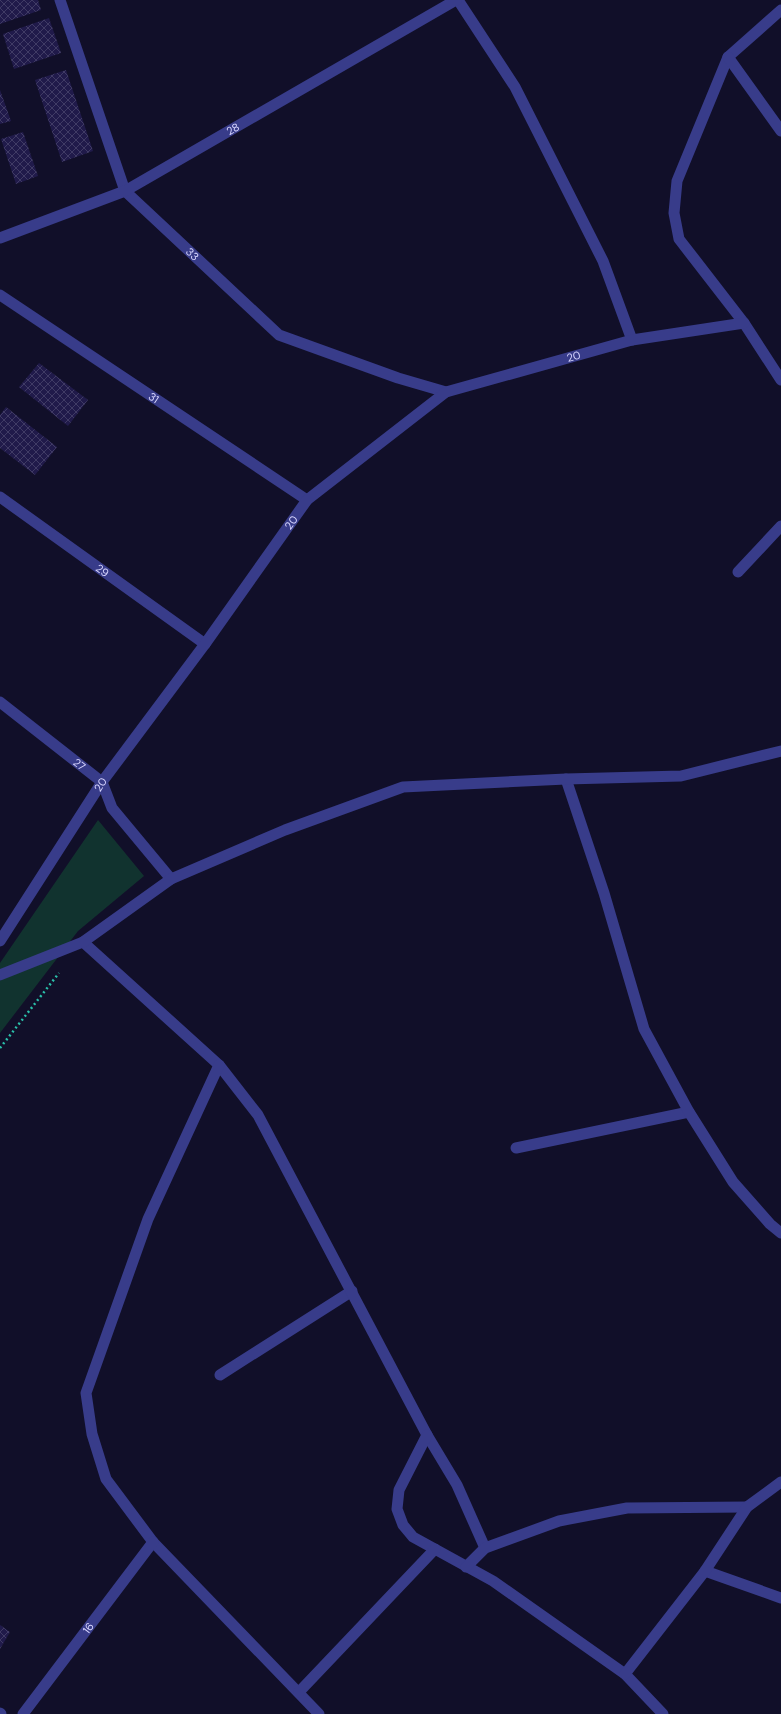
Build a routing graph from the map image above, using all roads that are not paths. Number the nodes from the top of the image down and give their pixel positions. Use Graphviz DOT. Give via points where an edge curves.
graph roads {
  1 [pos="60,0"];
  2 [pos="457,0"];
  3 [pos="781,10"];
  4 [pos="728,57"];
  5 [pos="781,131"];
  6 [pos="125,191"];
  7 [pos="0,238"];
  8 [pos="0,295"];
  9 [pos="744,323"];
  10 [pos="632,340"];
  11 [pos="781,380"];
  12 [pos="446,392"];
  13 [pos="0,497"];
  14 [pos="307,500"];
  15 [pos="781,526"];
  16 [pos="738,572"];
  17 [pos="205,644"];
  18 [pos="0,702"];
  19 [pos="781,751"];
  20 [pos="566,779"];
  21 [pos="102,782"];
  22 [pos="171,879"];
  23 [pos="0,941"];
  24 [pos="83,942"];
  25 [pos="0,975"];
  26 [pos="219,1065"];
  27 [pos="689,1112"];
  28 [pos="516,1148"];
  29 [pos="781,1233"];
  30 [pos="352,1291"];
  31 [pos="220,1375"];
  32 [pos="427,1435"];
  33 [pos="781,1482"];
  34 [pos="747,1507"];
  35 [pos="153,1542"];
  36 [pos="485,1548"];
  37 [pos="435,1549"];
  38 [pos="466,1567"];
  39 [pos="705,1571"];
  40 [pos="781,1598"];
  41 [pos="625,1674"];
  42 [pos="299,1692"];
  43 [pos="23,1714"];
  44 [pos="319,1714"];
  45 [pos="663,1714"];
  1 -- 6 [label="street, 33"];
  2 -- 6 [label="street, 28"];
  2 -- 10 [label="street" via="515,86 603,261"];
  3 -- 4 [label="street"];
  4 -- 5 [label="street"];
  4 -- 9 [label="street" via="677,181 674,213 679,239"];
  6 -- 7 [label="street, 28"];
  6 -- 12 [label="street, 33" via="279,335 398,378"];
  8 -- 14 [label="street, 31"];
  9 -- 10 [label="street, 20"];
  9 -- 11 [label="street"];
  10 -- 12 [label="street, 20"];
  12 -- 14 [label="street, 20"];
  13 -- 17 [label="street, 29"];
  14 -- 17 [label="street, 20"];
  15 -- 16 [label="street"];
  17 -- 21 [label="street, 20"];
  18 -- 21 [label="street, 27"];
  19 -- 20 [label="street" via="681,776"];
  20 -- 22 [label="street" via="403,787 285,830"];
  20 -- 27 [label="street" via="604,893 644,1028"];
  21 -- 22 [label="street" via="112,808"];
  21 -- 23 [label="street, 20"];
  22 -- 24 [label="street"];
  24 -- 25 [label="street"];
  24 -- 26 [label="street"];
  26 -- 30 [label="street" via="258,1115"];
  26 -- 35 [label="street" via="148,1219 86,1393 92,1434 106,1479"];
  27 -- 28 [label="street"];
  27 -- 29 [label="street" via="733,1182"];
  30 -- 31 [label="street"];
  30 -- 32 [label="street"];
  32 -- 36 [label="street" via="457,1485"];
  32 -- 37 [label="street" via="399,1490 397,1509 403,1525 413,1537"];
  33 -- 34 [label="street"];
  34 -- 36 [label="street" via="627,1508 559,1521"];
  34 -- 39 [label="street"];
  35 -- 42 [label="street"];
  35 -- 43 [label="street, 16"];
  36 -- 38 [label="street"];
  37 -- 38 [label="street"];
  37 -- 42 [label="street"];
  38 -- 41 [label="street" via="493,1581"];
  39 -- 40 [label="street"];
  39 -- 41 [label="street"];
  41 -- 45 [label="street"];
  42 -- 44 [label="street"];
}
